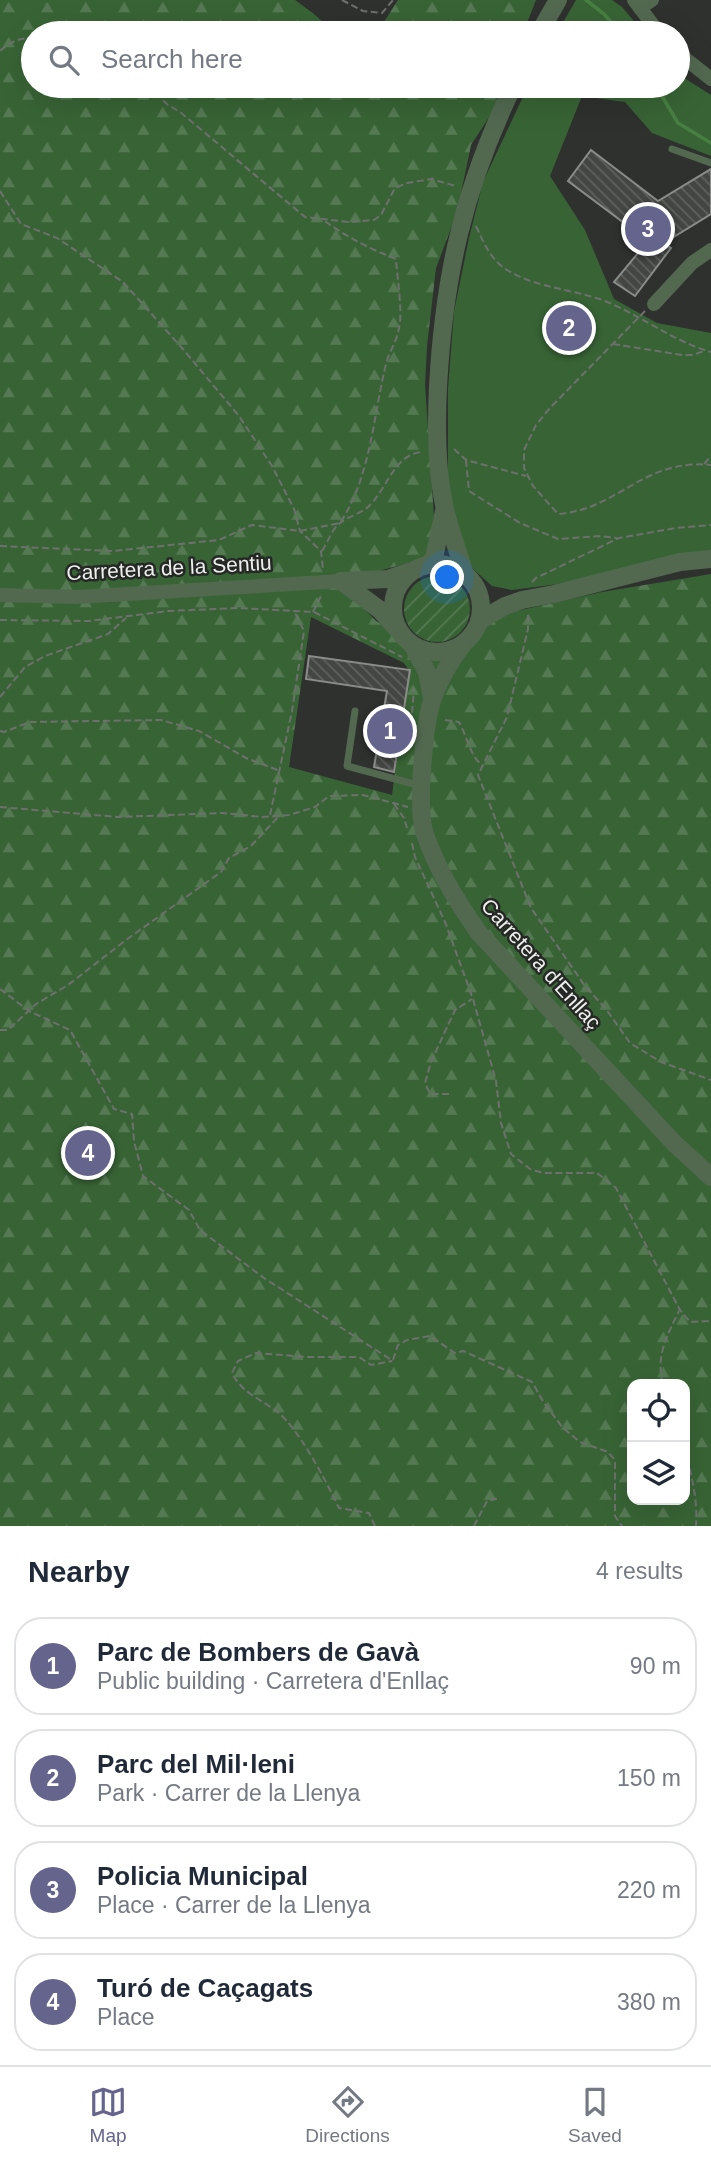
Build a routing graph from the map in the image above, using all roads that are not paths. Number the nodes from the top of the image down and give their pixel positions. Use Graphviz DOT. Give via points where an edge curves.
graph roads {
  1 [pos="558,0"];
  2 [pos="642,3"];
  3 [pos="546,21"];
  4 [pos="652,21"];
  5 [pos="690,62"];
  6 [pos="711,79"];
  7 [pos="507,98"];
  8 [pos="672,149"];
  9 [pos="711,163"];
  10 [pos="711,250"];
  11 [pos="653,304"];
  12 [pos="444,508"];
  13 [pos="711,559"];
  14 [pos="421,567"];
  15 [pos="470,580"];
  16 [pos="332,582"];
  17 [pos="0,595"];
  18 [pos="526,599"];
  19 [pos="479,621"];
  20 [pos="398,629"];
  21 [pos="463,644"];
  22 [pos="412,653"];
  23 [pos="432,698"];
  24 [pos="355,711"];
  25 [pos="422,792"];
  26 [pos="711,1177"];
  1 -- 3 [label="street"];
  2 -- 4 [label="street"];
  5 -- 6 [label="street"];
  7 -- 12 [label="street" via="466,203 441,328 436,425"];
  8 -- 9 [label="lane"];
  10 -- 11 [label="street"];
  12 -- 14 [label="street" via="434,558"];
  12 -- 15 [label="street"];
  13 -- 18 [label="street" via="680,562"];
  14 -- 15 [label="street" via="441,564"];
  14 -- 16 [label="street, Carretera de la Sentiu" via="388,579"];
  14 -- 20 [label="street" via="396,590 393,617"];
  15 -- 18 [label="street" via="489,594"];
  15 -- 19 [label="street" via="479,596"];
  16 -- 17 [label="street, Carretera de la Sentiu" via="77,597"];
  16 -- 20 [label="street" via="380,610"];
  18 -- 19 [label="street"];
  19 -- 21 [label="street"];
  20 -- 22 [label="street"];
  21 -- 22 [label="street" via="451,650"];
  21 -- 23 [label="street, Carretera d'Enllaç"];
  22 -- 23 [label="street, Carretera d'Enllaç" via="427,672"];
  23 -- 25 [label="street, Carretera d'Enllaç"];
  24 -- 25 [label="lane" via="347,766"];
  25 -- 26 [label="street, Carretera d'Enllaç" via="424,832 459,906 479,933"];
}
